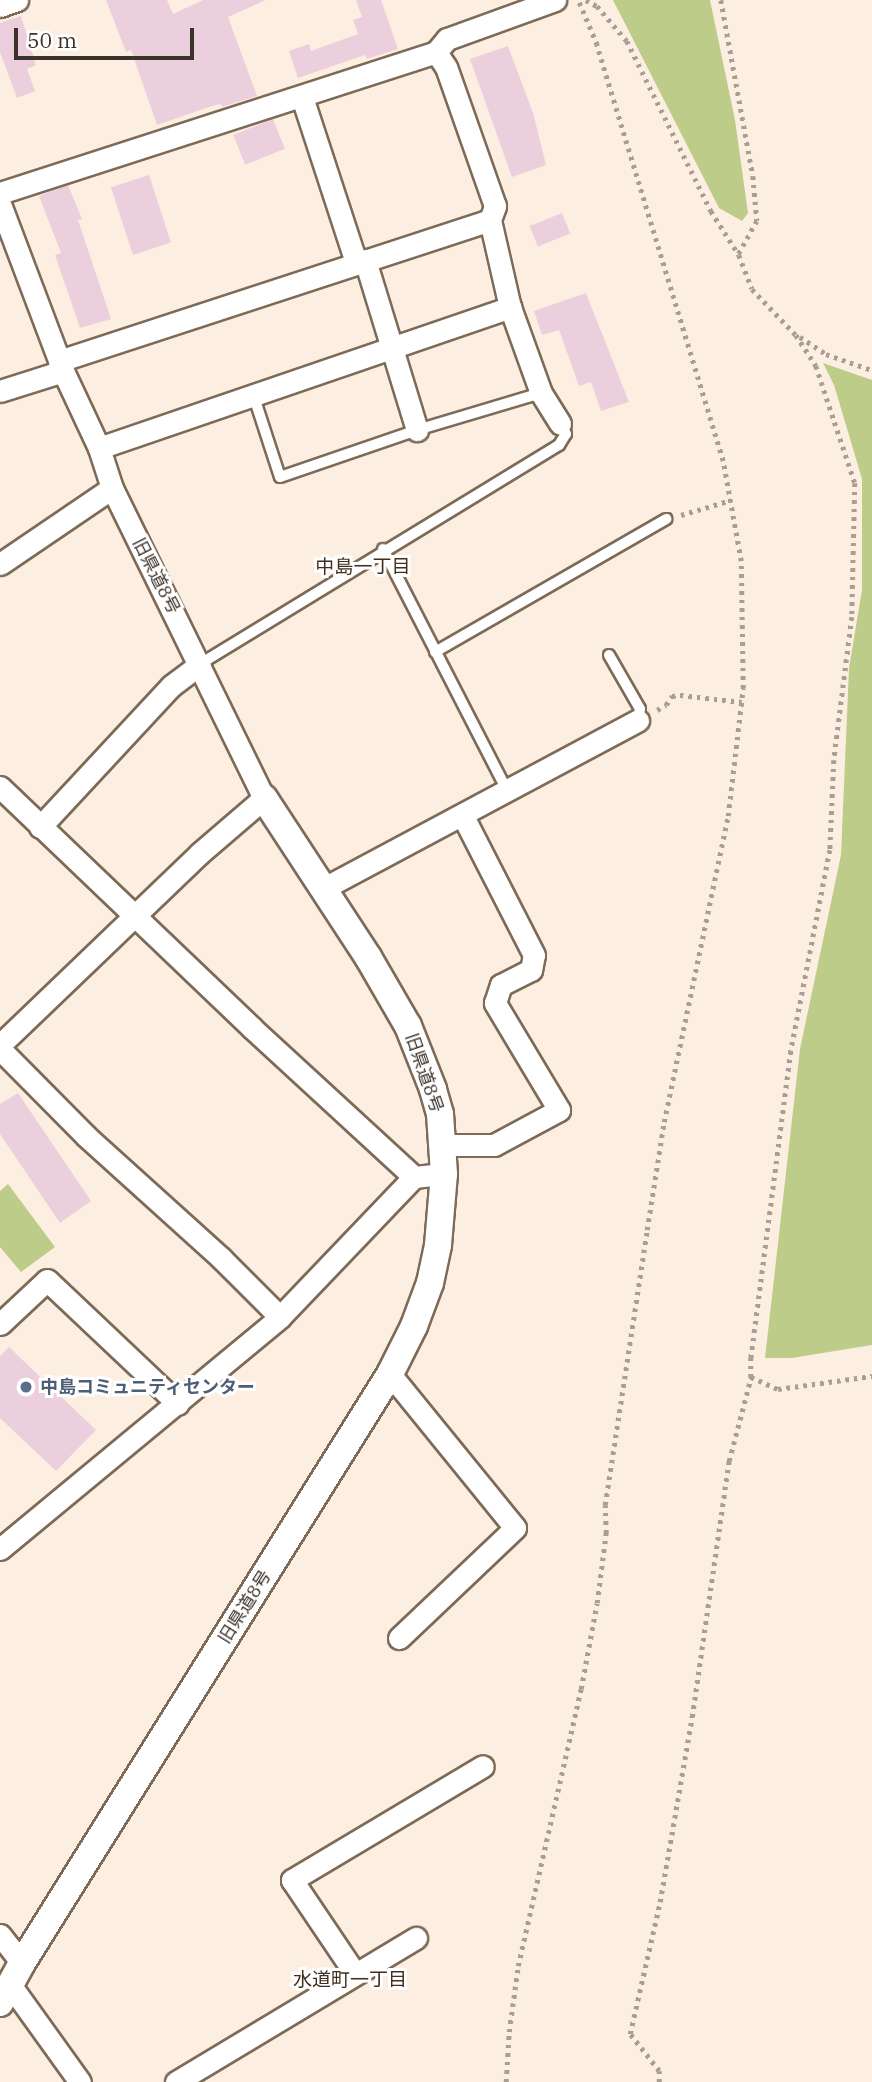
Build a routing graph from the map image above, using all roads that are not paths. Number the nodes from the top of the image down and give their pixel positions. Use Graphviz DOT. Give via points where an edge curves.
graph roads {
  1 [pos="17,0"];
  2 [pos="555,0"];
  3 [pos="0,6"];
  4 [pos="436,52"];
  5 [pos="302,97"];
  6 [pos="0,193"];
  7 [pos="0,204"];
  8 [pos="490,220"];
  9 [pos="360,261"];
  10 [pos="510,307"];
  11 [pos="393,347"];
  12 [pos="61,366"];
  13 [pos="0,391"];
  14 [pos="541,393"];
  15 [pos="253,394"];
  16 [pos="560,423"];
  17 [pos="417,430"];
  18 [pos="99,448"];
  19 [pos="112,488"];
  20 [pos="666,519"];
  21 [pos="383,549"];
  22 [pos="0,564"];
  23 [pos="435,652"];
  24 [pos="609,655"];
  25 [pos="200,664"];
  26 [pos="638,720"];
  27 [pos="0,787"];
  28 [pos="507,790"];
  29 [pos="264,798"];
  30 [pos="463,816"];
  31 [pos="40,827"];
  32 [pos="324,888"];
  33 [pos="136,916"];
  34 [pos="0,1047"];
  35 [pos="441,1145"];
  36 [pos="444,1174"];
  37 [pos="414,1177"];
  38 [pos="280,1317"];
  39 [pos="0,1324"];
  40 [pos="390,1374"];
  41 [pos="178,1404"];
  42 [pos="3,1541"];
  43 [pos="399,1638"];
  44 [pos="483,1766"];
  45 [pos="0,1935"];
  46 [pos="416,1938"];
  47 [pos="355,1972"];
  48 [pos="11,1984"];
  49 [pos="80,2082"];
  50 [pos="176,2082"];
  1 -- 3 [label="street"];
  2 -- 4 [label="street" via="447,39"];
  4 -- 5 [label="street"];
  4 -- 8 [label="street" via="446,67 495,206"];
  5 -- 6 [label="street"];
  5 -- 9 [label="street"];
  7 -- 12 [label="street, 旧県道8号"];
  8 -- 9 [label="street"];
  8 -- 10 [label="street"];
  9 -- 11 [label="street"];
  9 -- 12 [label="street"];
  10 -- 11 [label="street"];
  10 -- 14 [label="street"];
  11 -- 15 [label="street"];
  11 -- 17 [label="street"];
  12 -- 13 [label="street"];
  12 -- 18 [label="street, 旧県道8号"];
  14 -- 16 [label="street"];
  14 -- 17 [label="lane"];
  15 -- 17 [label="lane" via="281,478"];
  15 -- 18 [label="street"];
  16 -- 21 [label="lane" via="566,434 559,445"];
  18 -- 19 [label="street, 旧県道8号"];
  19 -- 22 [label="street"];
  19 -- 25 [label="street, 旧県道8号"];
  20 -- 23 [label="lane"];
  21 -- 23 [label="lane"];
  21 -- 25 [label="lane"];
  23 -- 28 [label="lane"];
  24 -- 26 [label="lane" via="640,709"];
  25 -- 29 [label="street, 旧県道8号"];
  25 -- 31 [label="street" via="171,686"];
  26 -- 28 [label="street"];
  27 -- 31 [label="street"];
  28 -- 30 [label="street"];
  29 -- 32 [label="street, 旧県道8号"];
  29 -- 33 [label="street"];
  30 -- 32 [label="street"];
  30 -- 35 [label="street" via="534,955 531,970 501,985 495,1003 559,1110 494,1145"];
  31 -- 33 [label="street"];
  32 -- 35 [label="street, 旧県道8号" via="408,1026 440,1114"];
  33 -- 34 [label="street"];
  33 -- 37 [label="street"];
  34 -- 38 [label="street" via="86,1136"];
  35 -- 36 [label="street, 旧県道8号"];
  36 -- 37 [label="street"];
  36 -- 40 [label="street, 旧県道8号" via="430,1283"];
  37 -- 38 [label="street"];
  38 -- 41 [label="street"];
  39 -- 41 [label="street" via="47,1280"];
  40 -- 43 [label="street" via="515,1528"];
  40 -- 48 [label="street, 旧県道8号"];
  41 -- 42 [label="street"];
  44 -- 47 [label="street" via="292,1880"];
  45 -- 48 [label="street"];
  46 -- 47 [label="street"];
  47 -- 50 [label="street"];
  48 -- 49 [label="street"];
}
